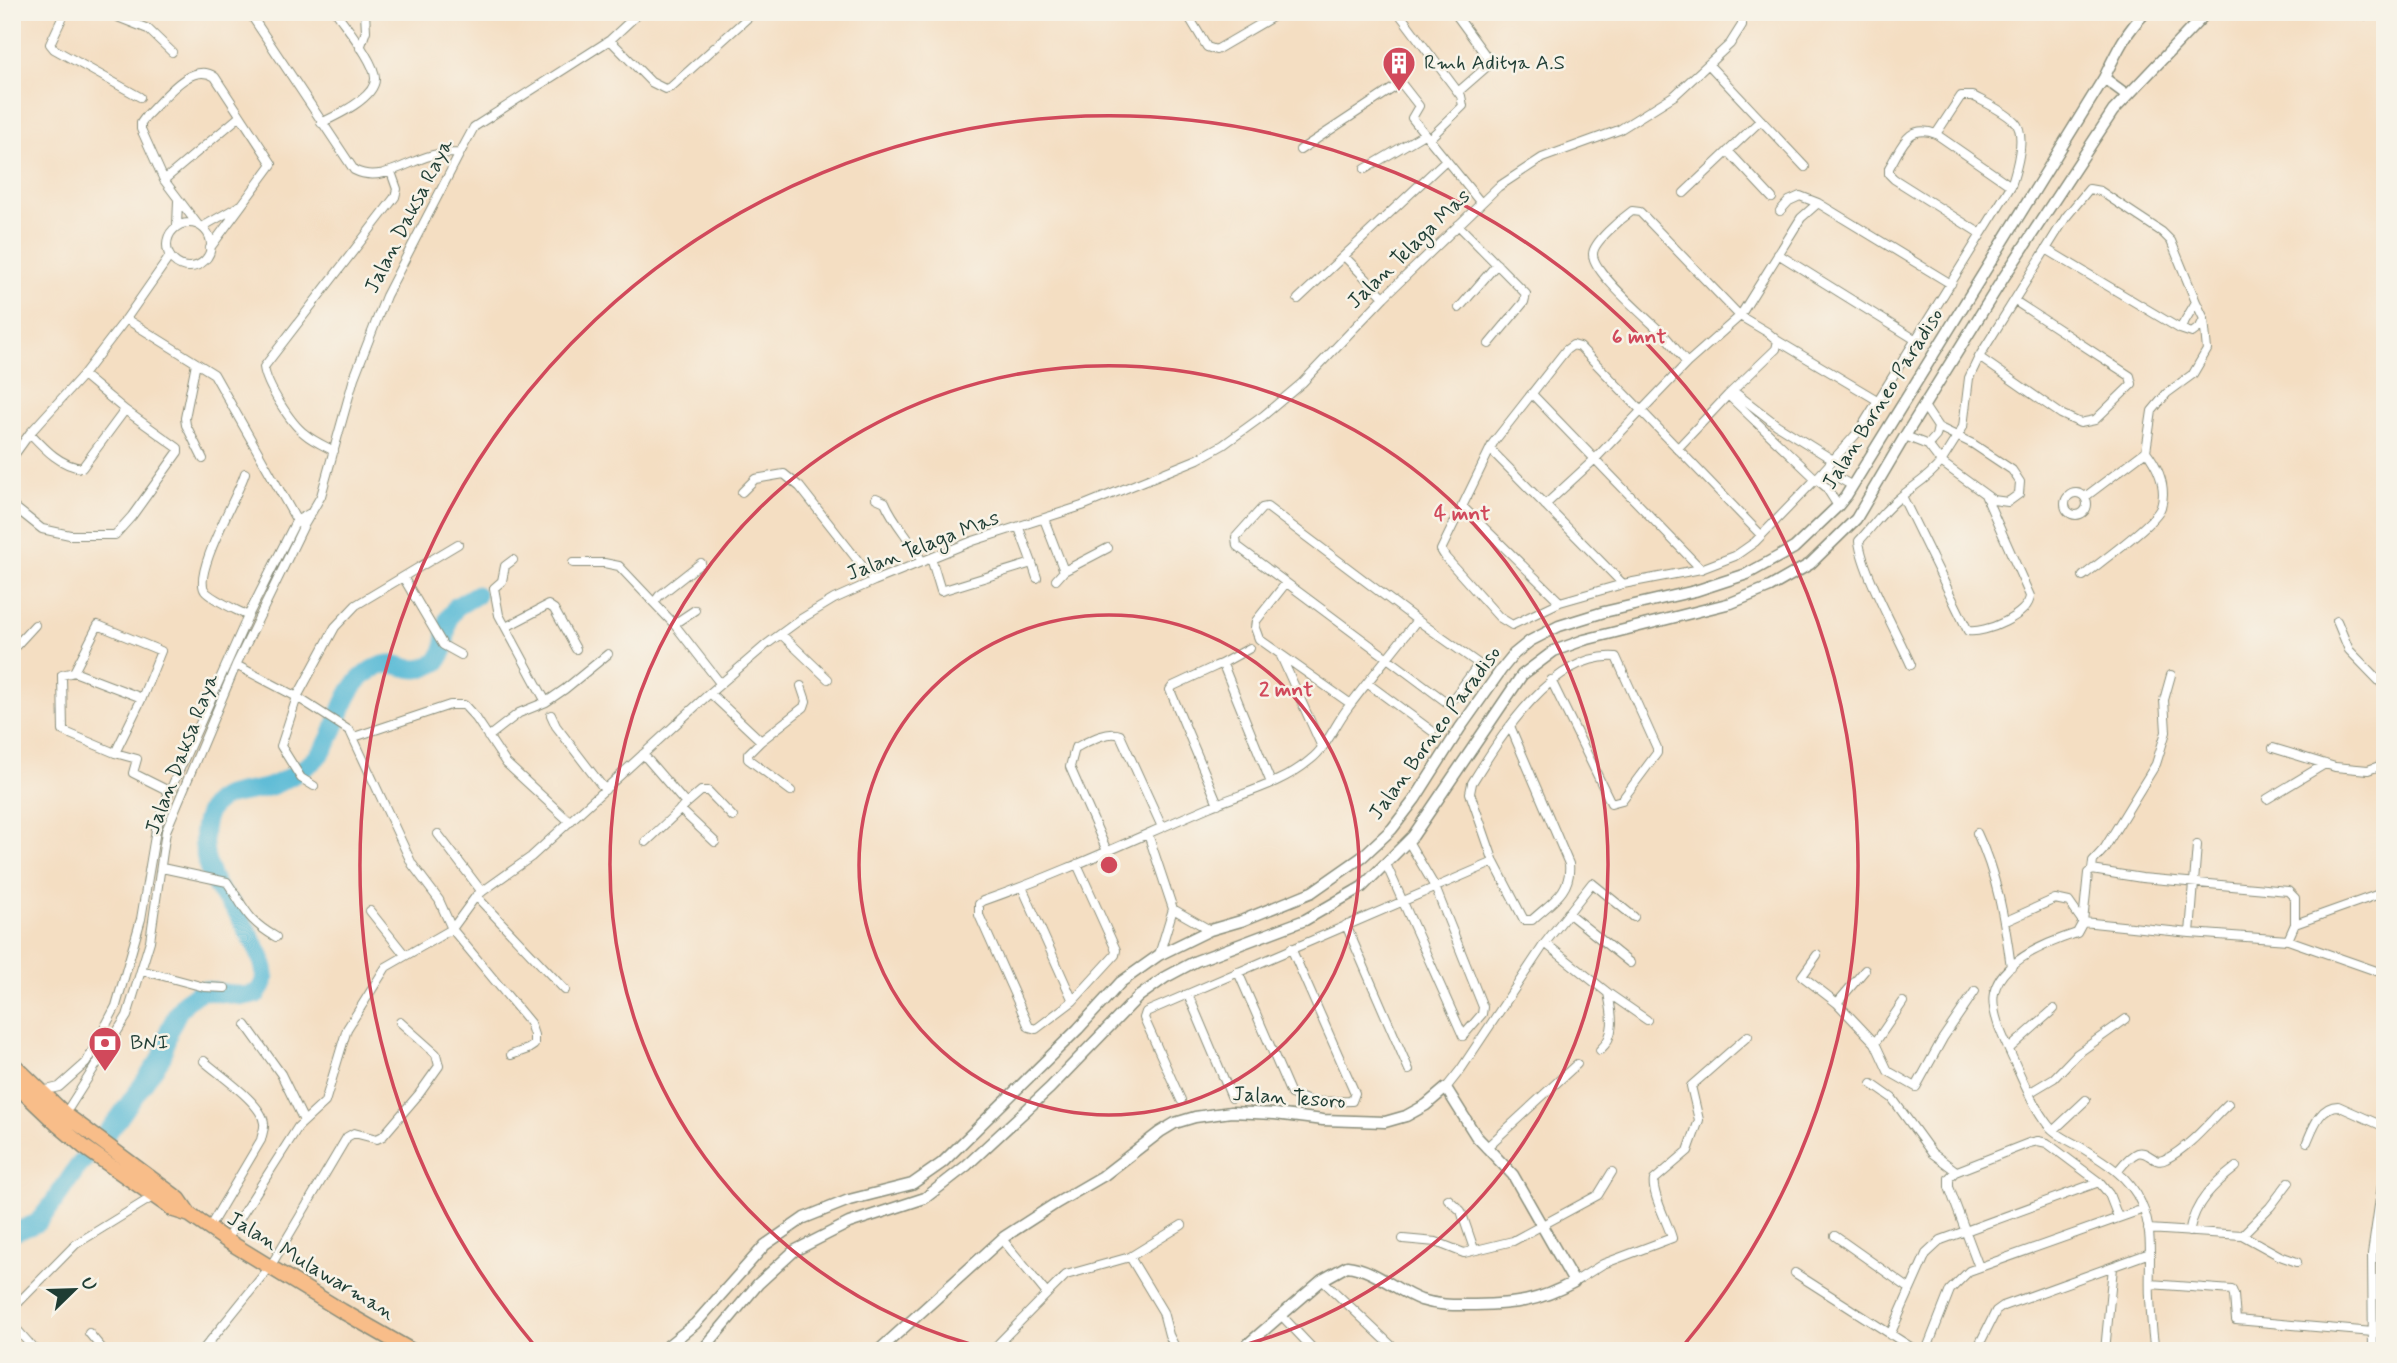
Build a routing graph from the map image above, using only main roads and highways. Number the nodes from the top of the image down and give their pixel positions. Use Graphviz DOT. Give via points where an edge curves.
graph roads {
  1 [pos="12,1063"];
  2 [pos="12,1081"];
  3 [pos="88,1141"];
  4 [pos="120,1163"];
  5 [pos="190,1215"];
  6 [pos="395,1347"];
  7 [pos="412,1351"];
  1 -- 3 [label="highway, Jalan Mulawarman"];
  2 -- 3 [label="highway, Jalan Mulawarman" via="58,1125"];
  3 -- 4 [label="highway, Jalan Mulawarman"];
  4 -- 5 [label="highway, Jalan Mulawarman" via="179,1199"];
  4 -- 5 [label="highway, Jalan Mulawarman" via="154,1196"];
  5 -- 6 [label="highway, Jalan Mulawarman"];
  6 -- 7 [label="highway, Jalan Mulawarman"];
}
